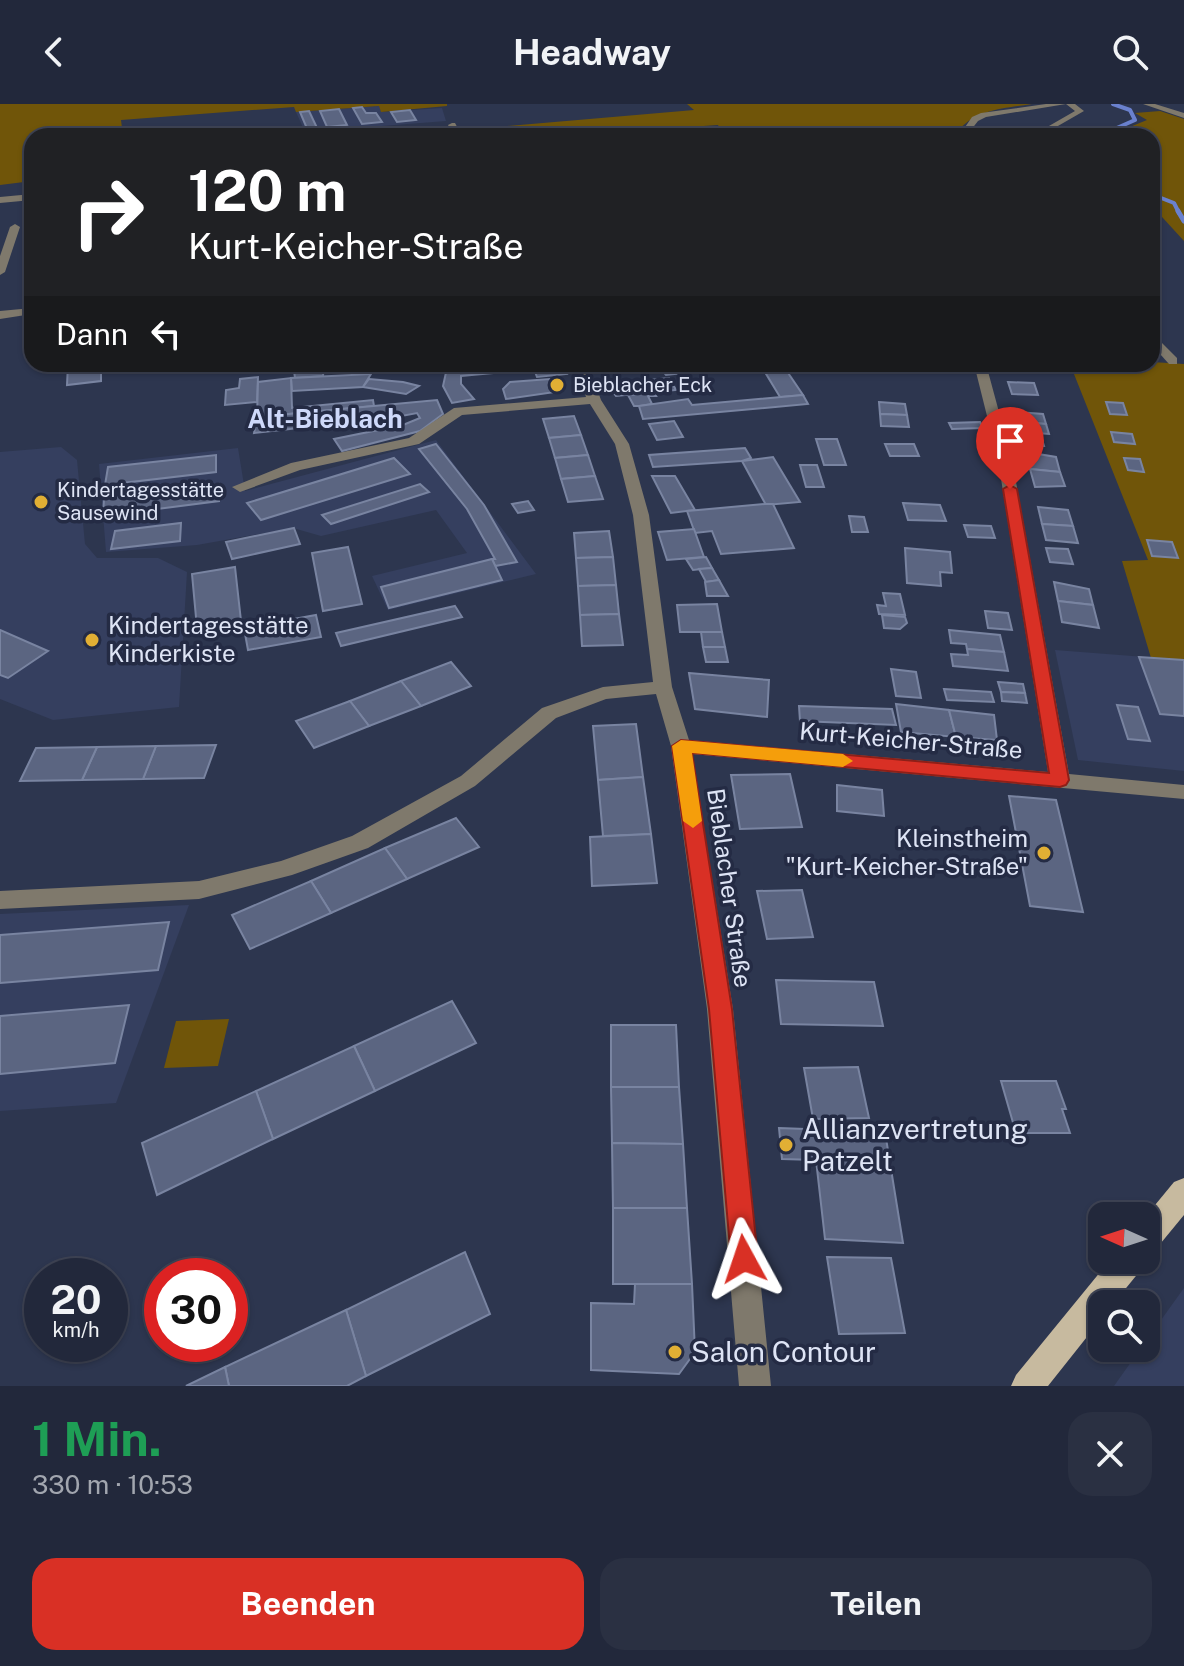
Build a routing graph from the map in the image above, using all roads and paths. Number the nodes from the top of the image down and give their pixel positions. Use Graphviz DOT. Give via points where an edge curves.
graph roads {
  1 [pos="1062,104"];
  2 [pos="1070,104"];
  3 [pos="1147,104"];
  4 [pos="1184,116"];
  5 [pos="452,125"];
  6 [pos="454,128"];
  7 [pos="968,128"];
  8 [pos="1051,128"];
  9 [pos="24,198"];
  10 [pos="0,200"];
  11 [pos="0,228"];
  12 [pos="0,272"];
  13 [pos="24,312"];
  14 [pos="0,315"];
  15 [pos="1160,346"];
  16 [pos="1173,361"];
  17 [pos="585,372"];
  18 [pos="982,372"];
  19 [pos="594,400"];
  20 [pos="240,487"];
  21 [pos="663,687"];
  22 [pos="681,746"];
  23 [pos="1060,780"];
  24 [pos="1184,792"];
  25 [pos="0,900"];
  26 [pos="1184,1192"];
  27 [pos="1160,1222"];
  28 [pos="1118,1274"];
  29 [pos="755,1386"];
  30 [pos="1027,1386"];
  1 -- 7 [label="street" via="984,115"];
  2 -- 8 [label="street" via="1080,111"];
  3 -- 4 [label="street"];
  5 -- 6 [label="street"];
  9 -- 10 [label="street"];
  11 -- 12 [label="street" via="19,226"];
  13 -- 14 [label="street"];
  15 -- 16 [label="street"];
  17 -- 19 [label="street, Bieblacher Straße"];
  18 -- 23 [label="street" via="1005,460"];
  19 -- 20 [label="street" via="459,411 414,441 296,466"];
  19 -- 21 [label="street, Bieblacher Straße" via="622,444 641,515"];
  21 -- 22 [label="street, Bieblacher Straße"];
  21 -- 25 [label="street" via="603,693 549,713 468,781 360,842 284,869 199,890"];
  22 -- 23 [label="street, Kurt-Keicher-Straße"];
  22 -- 29 [label="street, Bieblacher Straße" via="720,1009"];
  23 -- 24 [label="street, Kurt-Keicher-Straße"];
  26 -- 27 [label="main road"];
  28 -- 30 [label="main road"];
}
